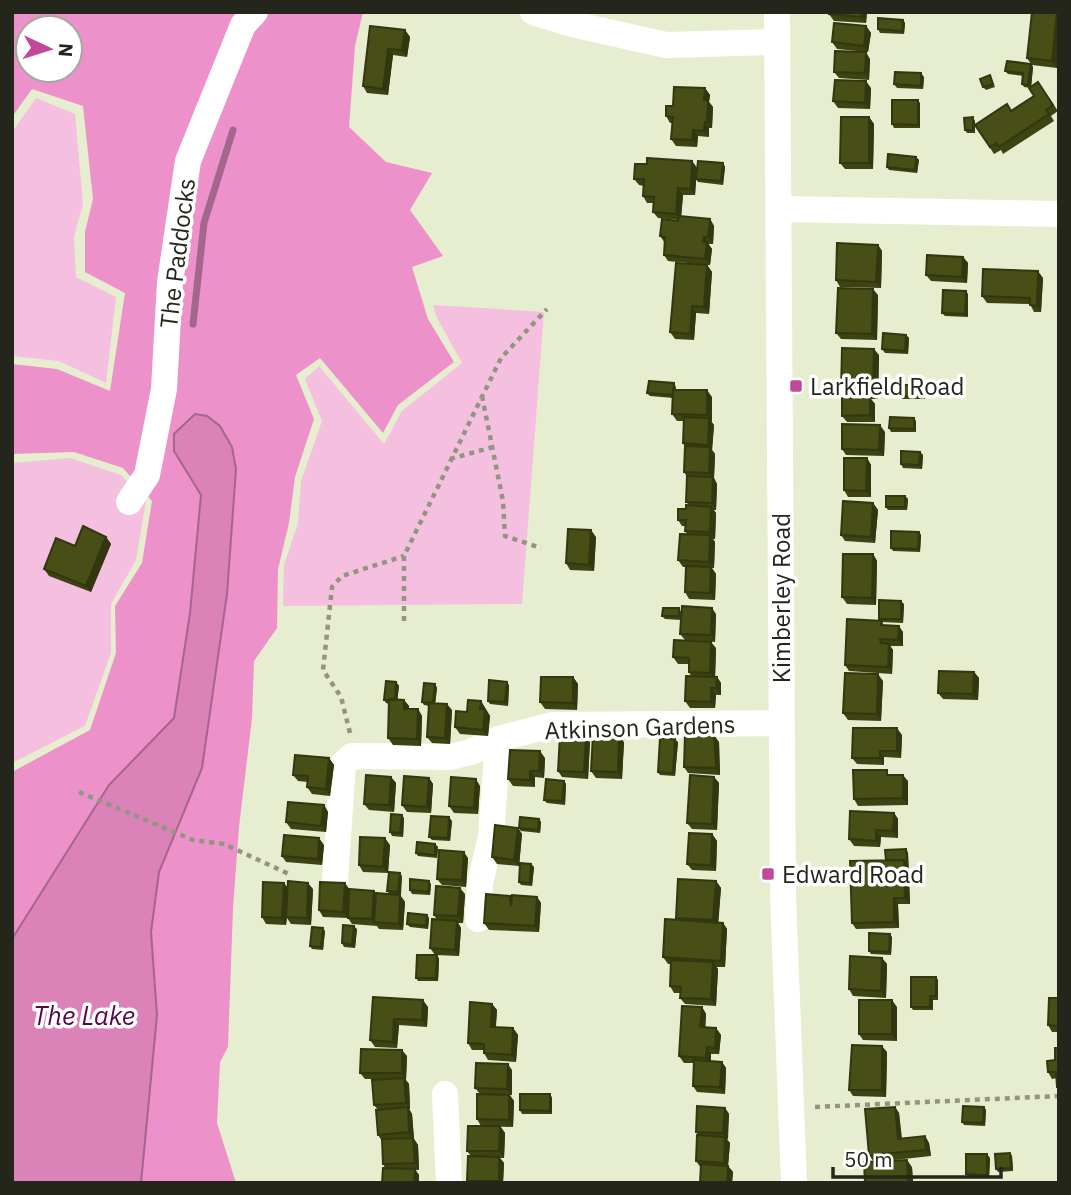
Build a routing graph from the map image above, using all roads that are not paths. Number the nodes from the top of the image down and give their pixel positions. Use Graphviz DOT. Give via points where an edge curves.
graph roads {
  1 [pos="255,12"];
  2 [pos="533,12"];
  3 [pos="777,12"];
  4 [pos="574,18"];
  5 [pos="777,42"];
  6 [pos="779,209"];
  7 [pos="1059,214"];
  8 [pos="129,502"];
  9 [pos="782,723"];
  10 [pos="498,739"];
  11 [pos="335,880"];
  12 [pos="478,919"];
  13 [pos="445,1094"];
  14 [pos="449,1183"];
  15 [pos="794,1183"];
  1 -- 8 [label="street, The Paddocks" via="243,25 188,161 170,282 164,389 147,475"];
  2 -- 4 [label="street"];
  3 -- 5 [label="street, Kimberley Road"];
  4 -- 5 [label="street" via="666,45"];
  5 -- 6 [label="street, Kimberley Road"];
  6 -- 7 [label="street"];
  6 -- 9 [label="street, Kimberley Road"];
  9 -- 10 [label="street, Atkinson Gardens" via="552,725"];
  9 -- 15 [label="street, Kimberley Road"];
  10 -- 11 [label="street, Atkinson Gardens" via="451,757 356,756 343,764"];
  10 -- 12 [label="street" via="491,837 480,883"];
  13 -- 14 [label="street"];
}
